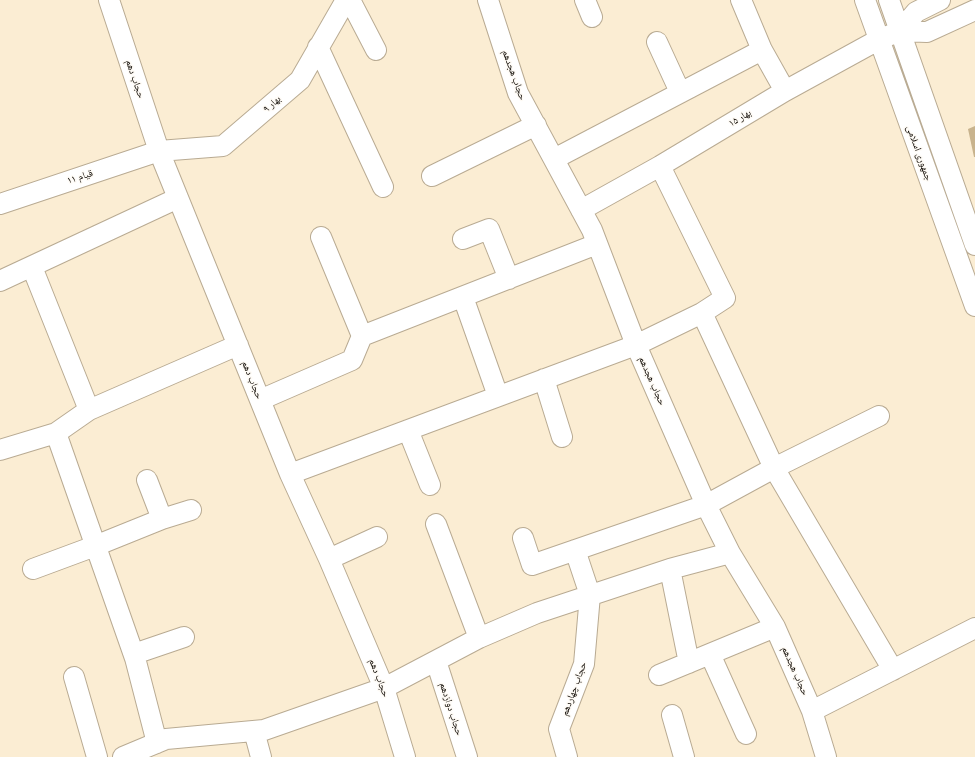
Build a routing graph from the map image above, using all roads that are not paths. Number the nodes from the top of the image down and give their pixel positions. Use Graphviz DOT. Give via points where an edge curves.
graph roads {
  1 [pos="109,0"];
  2 [pos="346,0"];
  3 [pos="350,0"];
  4 [pos="488,0"];
  5 [pos="740,0"];
  6 [pos="865,0"];
  7 [pos="889,0"];
  8 [pos="940,0"];
  9 [pos="975,10"];
  10 [pos="900,31"];
  11 [pos="878,40"];
  12 [pos="657,42"];
  13 [pos="318,47"];
  14 [pos="376,50"];
  15 [pos="762,50"];
  16 [pos="785,91"];
  17 [pos="680,92"];
  18 [pos="536,125"];
  19 [pos="159,151"];
  20 [pos="554,159"];
  21 [pos="660,166"];
  22 [pos="432,176"];
  23 [pos="383,187"];
  24 [pos="178,198"];
  25 [pos="0,204"];
  26 [pos="581,210"];
  27 [pos="321,237"];
  28 [pos="463,239"];
  29 [pos="597,244"];
  30 [pos="975,245"];
  31 [pos="32,267"];
  32 [pos="509,279"];
  33 [pos="0,281"];
  34 [pos="463,297"];
  35 [pos="975,306"];
  36 [pos="702,312"];
  37 [pos="362,336"];
  38 [pos="636,344"];
  39 [pos="238,345"];
  40 [pos="544,379"];
  41 [pos="498,396"];
  42 [pos="260,400"];
  43 [pos="89,410"];
  44 [pos="879,416"];
  45 [pos="408,430"];
  46 [pos="56,433"];
  47 [pos="562,437"];
  48 [pos="0,450"];
  49 [pos="774,468"];
  50 [pos="290,474"];
  51 [pos="147,480"];
  52 [pos="430,485"];
  53 [pos="706,505"];
  54 [pos="191,510"];
  55 [pos="162,519"];
  56 [pos="436,524"];
  57 [pos="377,537"];
  58 [pos="523,538"];
  59 [pos="95,546"];
  60 [pos="575,550"];
  61 [pos="730,553"];
  62 [pos="329,559"];
  63 [pos="33,569"];
  64 [pos="670,569"];
  65 [pos="590,594"];
  66 [pos="775,627"];
  67 [pos="975,628"];
  68 [pos="184,637"];
  69 [pos="479,638"];
  70 [pos="710,654"];
  71 [pos="436,660"];
  72 [pos="136,661"];
  73 [pos="689,663"];
  74 [pos="893,670"];
  75 [pos="659,675"];
  76 [pos="74,678"];
  77 [pos="384,688"];
  78 [pos="812,711"];
  79 [pos="672,715"];
  80 [pos="254,731"];
  81 [pos="746,734"];
  82 [pos="157,743"];
  83 [pos="98,757"];
  84 [pos="122,757"];
  85 [pos="261,757"];
  86 [pos="405,757"];
  87 [pos="467,757"];
  88 [pos="567,757"];
  89 [pos="684,757"];
  90 [pos="826,757"];
  1 -- 19 [label="street, حجاب دهم"];
  2 -- 13 [label="street, بهار ۹"];
  3 -- 14 [label="street"];
  4 -- 18 [label="street, حجاب هجدهم" via="518,93"];
  5 -- 15 [label="street"];
  6 -- 11 [label="street, جمهوری اسلامی"];
  7 -- 10 [label="street"];
  8 -- 10 [label="street" via="916,12"];
  9 -- 10 [label="street" via="927,32"];
  10 -- 11 [label="street, بهار ۱۵"];
  10 -- 30 [label="street"];
  11 -- 16 [label="street, بهار ۱۵"];
  11 -- 35 [label="street, جمهوری اسلامی"];
  12 -- 17 [label="street"];
  13 -- 19 [label="street, بهار ۹" via="300,80 223,146"];
  13 -- 23 [label="street"];
  15 -- 16 [label="street"];
  15 -- 17 [label="street"];
  16 -- 21 [label="street, بهار ۱۵"];
  17 -- 20 [label="street"];
  18 -- 20 [label="street, حجاب هجدهم"];
  18 -- 22 [label="street"];
  19 -- 24 [label="street, حجاب دهم"];
  19 -- 25 [label="street, قیام ۱۱"];
  20 -- 26 [label="street, حجاب هجدهم"];
  21 -- 26 [label="street, بهار ۱۵"];
  21 -- 36 [label="street" via="725,298"];
  24 -- 31 [label="street"];
  24 -- 39 [label="street, حجاب دهم"];
  26 -- 29 [label="street, حجاب هجدهم"];
  27 -- 37 [label="street"];
  28 -- 32 [label="street" via="489,229"];
  29 -- 32 [label="street"];
  29 -- 38 [label="street, حجاب هجدهم"];
  31 -- 33 [label="street"];
  31 -- 43 [label="street"];
  32 -- 34 [label="street"];
  34 -- 37 [label="street"];
  34 -- 41 [label="street"];
  36 -- 38 [label="street"];
  36 -- 49 [label="street"];
  37 -- 42 [label="street" via="352,360"];
  38 -- 40 [label="street"];
  38 -- 53 [label="street, حجاب هجدهم"];
  39 -- 42 [label="street, حجاب دهم"];
  39 -- 43 [label="street"];
  40 -- 41 [label="street"];
  40 -- 47 [label="street"];
  41 -- 45 [label="street"];
  42 -- 50 [label="street, حجاب دهم"];
  43 -- 46 [label="street"];
  44 -- 49 [label="street"];
  45 -- 50 [label="street"];
  45 -- 52 [label="street"];
  46 -- 48 [label="street"];
  46 -- 59 [label="street"];
  49 -- 53 [label="street"];
  49 -- 74 [label="street"];
  50 -- 62 [label="street, حجاب دهم"];
  51 -- 55 [label="street"];
  53 -- 60 [label="street"];
  53 -- 61 [label="street, حجاب هجدهم"];
  54 -- 55 [label="street"];
  55 -- 59 [label="street"];
  56 -- 69 [label="street"];
  57 -- 62 [label="street"];
  58 -- 60 [label="street" via="532,565"];
  59 -- 63 [label="street"];
  59 -- 72 [label="street"];
  60 -- 65 [label="street"];
  61 -- 64 [label="street"];
  61 -- 66 [label="street, حجاب هجدهم"];
  62 -- 77 [label="street, حجاب دهم"];
  64 -- 65 [label="street"];
  64 -- 73 [label="street"];
  65 -- 69 [label="street"];
  65 -- 88 [label="street, حجاب چهاردهم" via="584,664 559,729"];
  66 -- 70 [label="street"];
  66 -- 78 [label="street, حجاب هجدهم"];
  67 -- 74 [label="street"];
  68 -- 72 [label="street" via="134,654"];
  69 -- 71 [label="street"];
  70 -- 73 [label="street"];
  70 -- 81 [label="street"];
  71 -- 77 [label="street"];
  71 -- 87 [label="street, حجاب دوازدهم"];
  72 -- 82 [label="street"];
  73 -- 75 [label="street"];
  74 -- 78 [label="street"];
  76 -- 83 [label="street"];
  77 -- 80 [label="street" via="264,730"];
  77 -- 86 [label="street, حجاب دهم"];
  78 -- 90 [label="street, حجاب هجدهم"];
  79 -- 89 [label="street"];
  80 -- 82 [label="street" via="166,739"];
  80 -- 85 [label="street"];
  82 -- 84 [label="street"];
}
